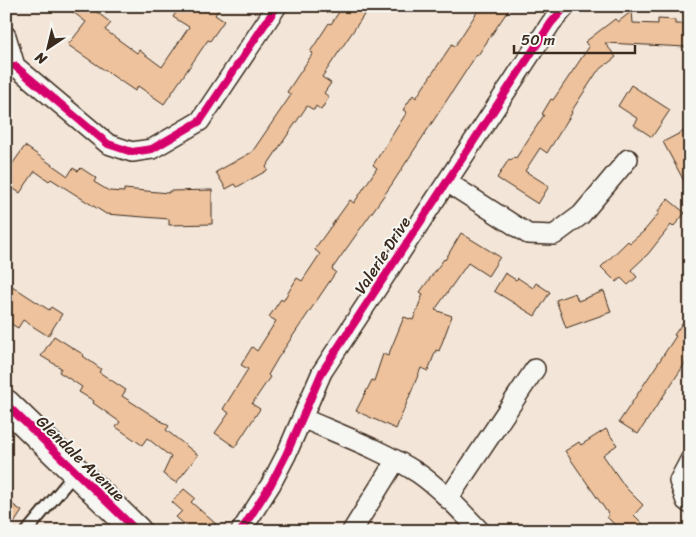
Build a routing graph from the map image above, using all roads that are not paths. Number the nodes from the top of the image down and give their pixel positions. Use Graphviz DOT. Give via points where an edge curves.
graph roads {
  1 [pos="277,6"];
  2 [pos="566,6"];
  3 [pos="6,36"];
  4 [pos="11,72"];
  5 [pos="628,159"];
  6 [pos="447,182"];
  7 [pos="535,370"];
  8 [pos="6,404"];
  9 [pos="302,418"];
  10 [pos="396,460"];
  11 [pos="690,460"];
  12 [pos="77,472"];
  13 [pos="448,499"];
  14 [pos="690,504"];
  15 [pos="27,531"];
  16 [pos="137,531"];
  17 [pos="241,531"];
  18 [pos="352,531"];
  19 [pos="480,531"];
  1 -- 4 [label="street" via="200,121 152,149 132,152 108,144"];
  2 -- 6 [label="street, Valerie Drive" via="551,23"];
  3 -- 4 [label="street"];
  5 -- 6 [label="street" via="581,215 554,235 528,234"];
  6 -- 9 [label="street, Valerie Drive" via="322,372"];
  7 -- 13 [label="street"];
  8 -- 12 [label="main road, Glendale Avenue"];
  9 -- 10 [label="street"];
  9 -- 17 [label="street, Valerie Drive" via="271,484"];
  10 -- 13 [label="street" via="419,474"];
  10 -- 18 [label="street"];
  11 -- 14 [label="street" via="680,481"];
  12 -- 15 [label="lane"];
  12 -- 16 [label="main road, Glendale Avenue"];
  13 -- 19 [label="street"];
}
